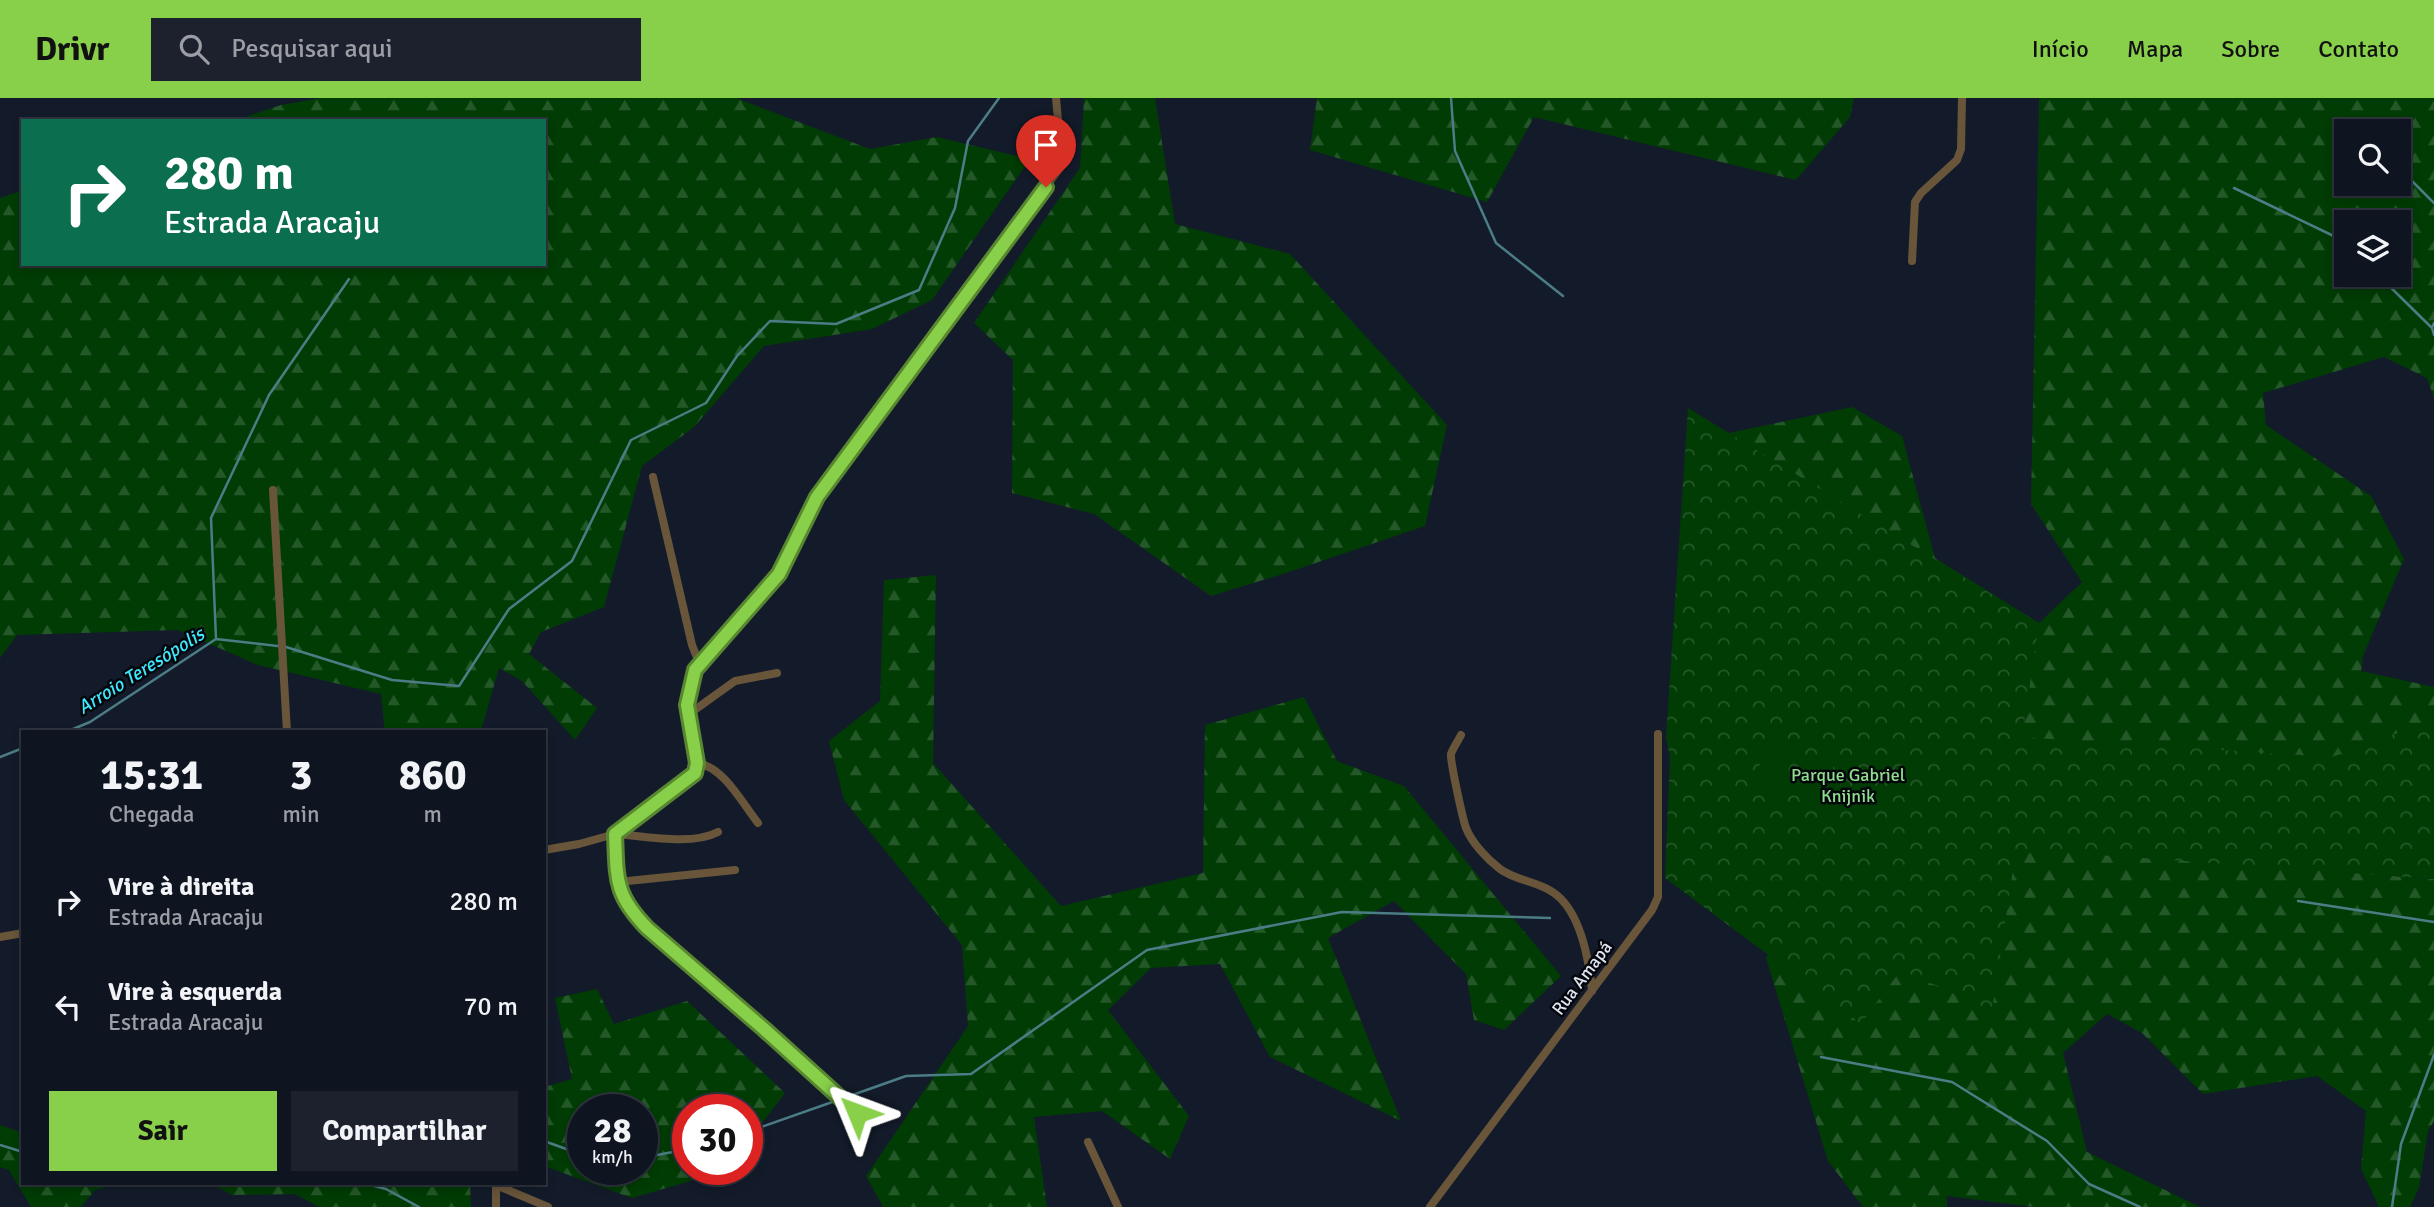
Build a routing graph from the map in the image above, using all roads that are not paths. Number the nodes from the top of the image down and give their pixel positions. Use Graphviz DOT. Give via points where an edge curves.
graph roads {
  1 [pos="1056,98"];
  2 [pos="1962,98"];
  3 [pos="1912,261"];
  4 [pos="653,477"];
  5 [pos="273,490"];
  6 [pos="699,664"];
  7 [pos="777,673"];
  8 [pos="689,714"];
  9 [pos="287,730"];
  10 [pos="1658,734"];
  11 [pos="1461,735"];
  12 [pos="697,763"];
  13 [pos="758,823"];
  14 [pos="718,832"];
  15 [pos="615,834"];
  16 [pos="546,850"];
  17 [pos="735,870"];
  18 [pos="618,882"];
  19 [pos="21,933"];
  20 [pos="0,937"];
  21 [pos="1592,991"];
  22 [pos="857,1113"];
  23 [pos="1088,1142"];
  24 [pos="545,1206"];
  25 [pos="496,1207"];
  26 [pos="1118,1207"];
  27 [pos="1430,1207"];
  1 -- 6 [label="street" via="1062,165 817,497 779,574"];
  2 -- 3 [label="street" via="1957,160 1914,202"];
  4 -- 6 [label="street"];
  5 -- 9 [label="street"];
  6 -- 8 [label="street" via="687,705"];
  7 -- 8 [label="street" via="735,681"];
  8 -- 12 [label="street"];
  10 -- 21 [label="street, Rua Amapá" via="1658,897"];
  11 -- 21 [label="street" via="1451,754 1451,768 1466,828 1502,870 1555,893 1567,907 1581,934"];
  12 -- 13 [label="street" via="720,774"];
  12 -- 15 [label="street" via="695,773"];
  14 -- 15 [label="street" via="692,839"];
  15 -- 16 [label="street"];
  15 -- 18 [label="street"];
  17 -- 18 [label="street"];
  18 -- 22 [label="street" via="630,911 647,928"];
  19 -- 20 [label="street"];
  21 -- 27 [label="street, Rua Amapá"];
  23 -- 26 [label="street"];
  24 -- 25 [label="street" via="496,1185"];
}
